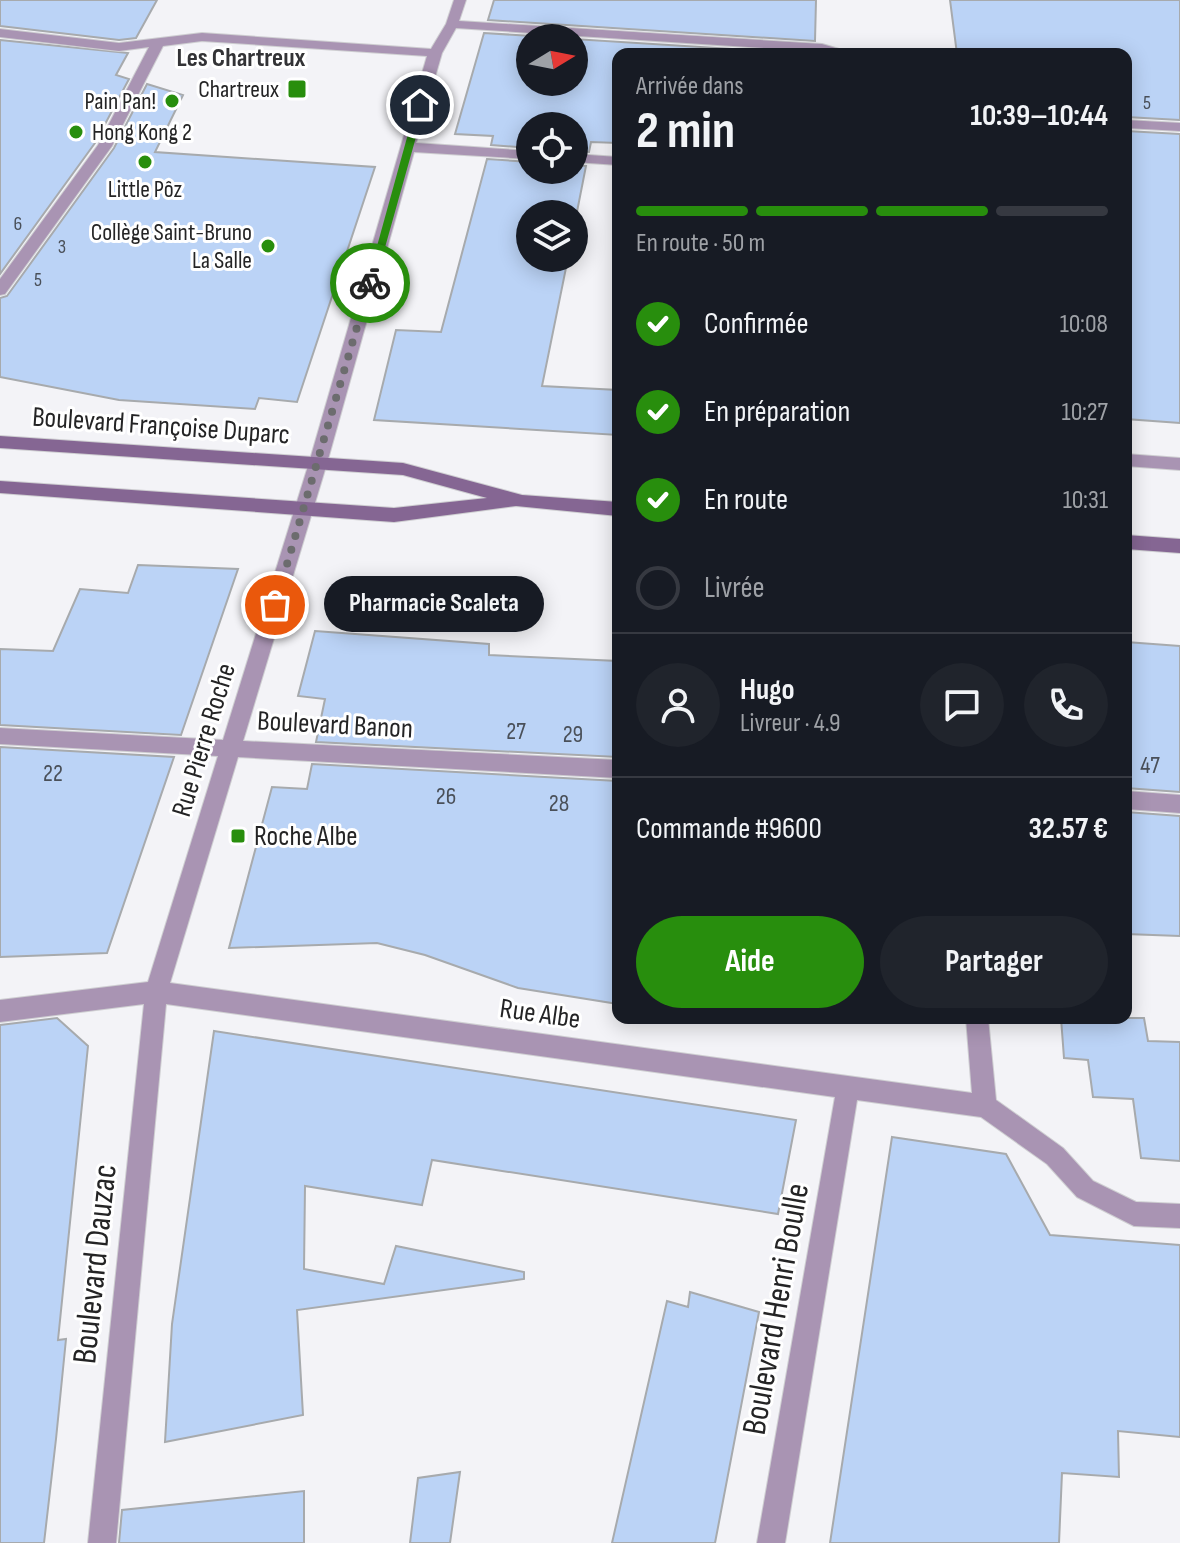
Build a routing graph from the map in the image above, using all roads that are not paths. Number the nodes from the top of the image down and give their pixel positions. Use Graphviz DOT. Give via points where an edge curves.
graph roads {
  1 [pos="460,0"];
  2 [pos="452,24"];
  3 [pos="0,33"];
  4 [pos="158,42"];
  5 [pos="822,48"];
  6 [pos="435,53"];
  7 [pos="1132,124"];
  8 [pos="1180,127"];
  9 [pos="409,147"];
  10 [pos="516,154"];
  11 [pos="588,159"];
  12 [pos="612,161"];
  13 [pos="0,290"];
  14 [pos="0,442"];
  15 [pos="1132,460"];
  16 [pos="318,463"];
  17 [pos="1180,464"];
  18 [pos="0,487"];
  19 [pos="522,501"];
  20 [pos="305,508"];
  21 [pos="612,508"];
  22 [pos="1132,542"];
  23 [pos="1180,546"];
  24 [pos="0,736"];
  25 [pos="231,747"];
  26 [pos="612,769"];
  27 [pos="1132,800"];
  28 [pos="1180,804"];
  29 [pos="156,992"];
  30 [pos="0,1011"];
  31 [pos="978,1024"];
  32 [pos="848,1087"];
  33 [pos="985,1106"];
  34 [pos="1180,1216"];
  35 [pos="102,1543"];
  36 [pos="771,1543"];
  1 -- 2 [label="street, Rue Pierre Roche"];
  2 -- 5 [label="street"];
  2 -- 6 [label="street, Rue Pierre Roche"];
  3 -- 4 [label="street" via="119,47"];
  4 -- 6 [label="street" via="202,37"];
  4 -- 13 [label="street" via="105,146"];
  6 -- 9 [label="street, Rue Pierre Roche"];
  7 -- 8 [label="street"];
  9 -- 10 [label="street"];
  9 -- 16 [label="street, Rue Pierre Roche"];
  11 -- 12 [label="street"];
  14 -- 16 [label="main road, Boulevard Françoise Duparc"];
  15 -- 17 [label="street"];
  16 -- 19 [label="main road, Boulevard Françoise Duparc" via="403,469"];
  16 -- 20 [label="street, Rue Pierre Roche"];
  18 -- 20 [label="main road"];
  19 -- 20 [label="main road" via="394,515"];
  19 -- 21 [label="main road"];
  20 -- 25 [label="street, Rue Pierre Roche"];
  22 -- 23 [label="main road"];
  24 -- 25 [label="street, Boulevard Banon"];
  25 -- 26 [label="street, Boulevard Banon"];
  25 -- 29 [label="street, Rue Pierre Roche"];
  27 -- 28 [label="street"];
  29 -- 30 [label="street, Rue Albe"];
  29 -- 32 [label="street, Rue Albe"];
  29 -- 35 [label="street, Boulevard Dauzac"];
  31 -- 33 [label="street"];
  32 -- 33 [label="street, Rue Albe"];
  32 -- 36 [label="street, Boulevard Henri Boulle"];
  33 -- 34 [label="street, Rue Albe" via="1055,1156 1085,1189 1134,1214"];
}
